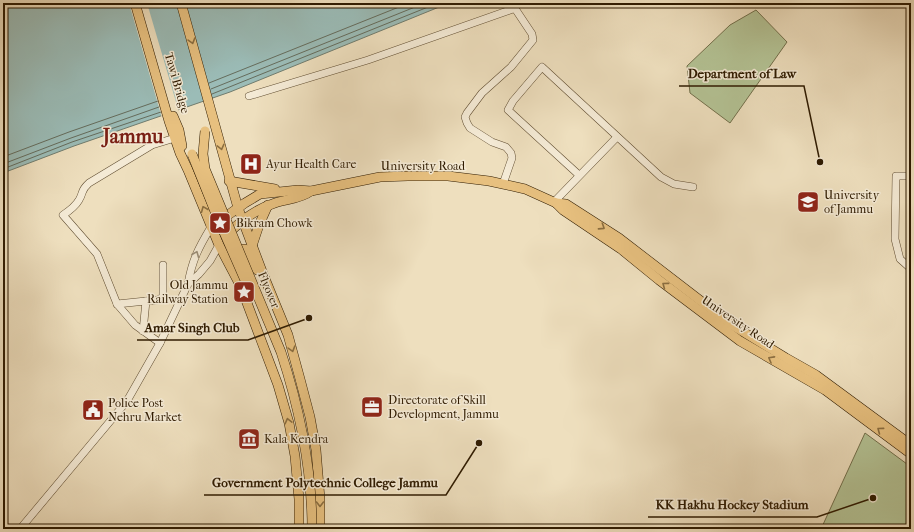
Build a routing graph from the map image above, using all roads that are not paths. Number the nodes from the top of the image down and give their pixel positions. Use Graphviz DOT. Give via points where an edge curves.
graph roads {
  1 [pos="135,3"];
  2 [pos="141,3"];
  3 [pos="181,3"];
  4 [pos="250,96"];
  5 [pos="211,109"];
  6 [pos="172,120"];
  7 [pos="177,134"];
  8 [pos="617,137"];
  9 [pos="579,175"];
  10 [pos="911,176"];
  11 [pos="229,181"];
  12 [pos="503,184"];
  13 [pos="693,187"];
  14 [pos="289,191"];
  15 [pos="310,191"];
  16 [pos="555,203"];
  17 [pos="268,205"];
  18 [pos="238,208"];
  19 [pos="243,221"];
  20 [pos="211,227"];
  21 [pos="219,245"];
  22 [pos="252,246"];
  23 [pos="163,265"];
  24 [pos="230,266"];
  25 [pos="909,267"];
  26 [pos="262,274"];
  27 [pos="188,284"];
  28 [pos="146,301"];
  29 [pos="118,304"];
  30 [pos="143,331"];
  31 [pos="160,343"];
  32 [pos="911,445"];
  33 [pos="911,454"];
  34 [pos="20,529"];
  35 [pos="299,529"];
  36 [pos="307,529"];
  37 [pos="312,529"];
  38 [pos="320,529"];
  1 -- 6 [label="main road"];
  2 -- 6 [label="main road, Tawi Bridge"];
  3 -- 5 [label="main road, one-way"];
  4 -- 12 [label="street" via="368,60 516,10 532,34 533,40 511,67 482,92 465,117 470,128 492,142 506,147 511,153 512,158"];
  5 -- 11 [label="main road, one-way"];
  5 -- 37 [label="main road, Flyover, bridge" via="205,131 205,169 291,382 307,455 312,499"];
  6 -- 7 [label="main road, Tawi Bridge"];
  20 -- 7 [label="main road, one-way" via="180,153"];
  7 -- 29 [label="street" via="139,152 89,183 82,190 74,207 63,215 97,254"];
  7 -- 36 [label="main road, Flyover, bridge" via="192,154 277,353 296,422 302,456 307,499"];
  8 -- 9 [label="street"];
  8 -- 9 [label="street" via="542,66 508,110"];
  8 -- 13 [label="street" via="666,181"];
  9 -- 16 [label="street"];
  10 -- 25 [label="street" via="896,176 895,192 895,239 900,259"];
  11 -- 14 [label="main road"];
  11 -- 18 [label="main road"];
  12 -- 15 [label="main road, University Road" via="448,176 408,176 369,179"];
  12 -- 16 [label="main road, University Road" via="530,191"];
  14 -- 15 [label="main road"];
  14 -- 18 [label="main road" via="260,194"];
  15 -- 17 [label="main road" via="301,197"];
  16 -- 32 [label="main road, University Road, one-way" via="566,204 618,238 732,325 823,380"];
  33 -- 16 [label="main road, University Road, one-way" via="825,390 740,341 621,249"];
  17 -- 19 [label="main road"];
  17 -- 22 [label="main road"];
  18 -- 19 [label="main road"];
  18 -- 20 [label="main road"];
  19 -- 21 [label="main road"];
  19 -- 22 [label="main road"];
  20 -- 21 [label="main road"];
  27 -- 20 [label="street, one-way" via="196,252"];
  21 -- 24 [label="main road"];
  21 -- 27 [label="street" via="210,261"];
  22 -- 26 [label="main road"];
  23 -- 28 [label="street" via="163,297"];
  24 -- 26 [label="main road" via="231,253 245,249 256,269"];
  35 -- 24 [label="main road, one-way" via="295,456 289,423 276,378 241,287"];
  26 -- 38 [label="main road, one-way" via="288,335 310,417 316,450"];
  27 -- 31 [label="street"];
  28 -- 29 [label="street"];
  28 -- 30 [label="street"];
  29 -- 30 [label="street" via="128,318"];
  30 -- 31 [label="street"];
  31 -- 34 [label="street" via="127,401"];
}
